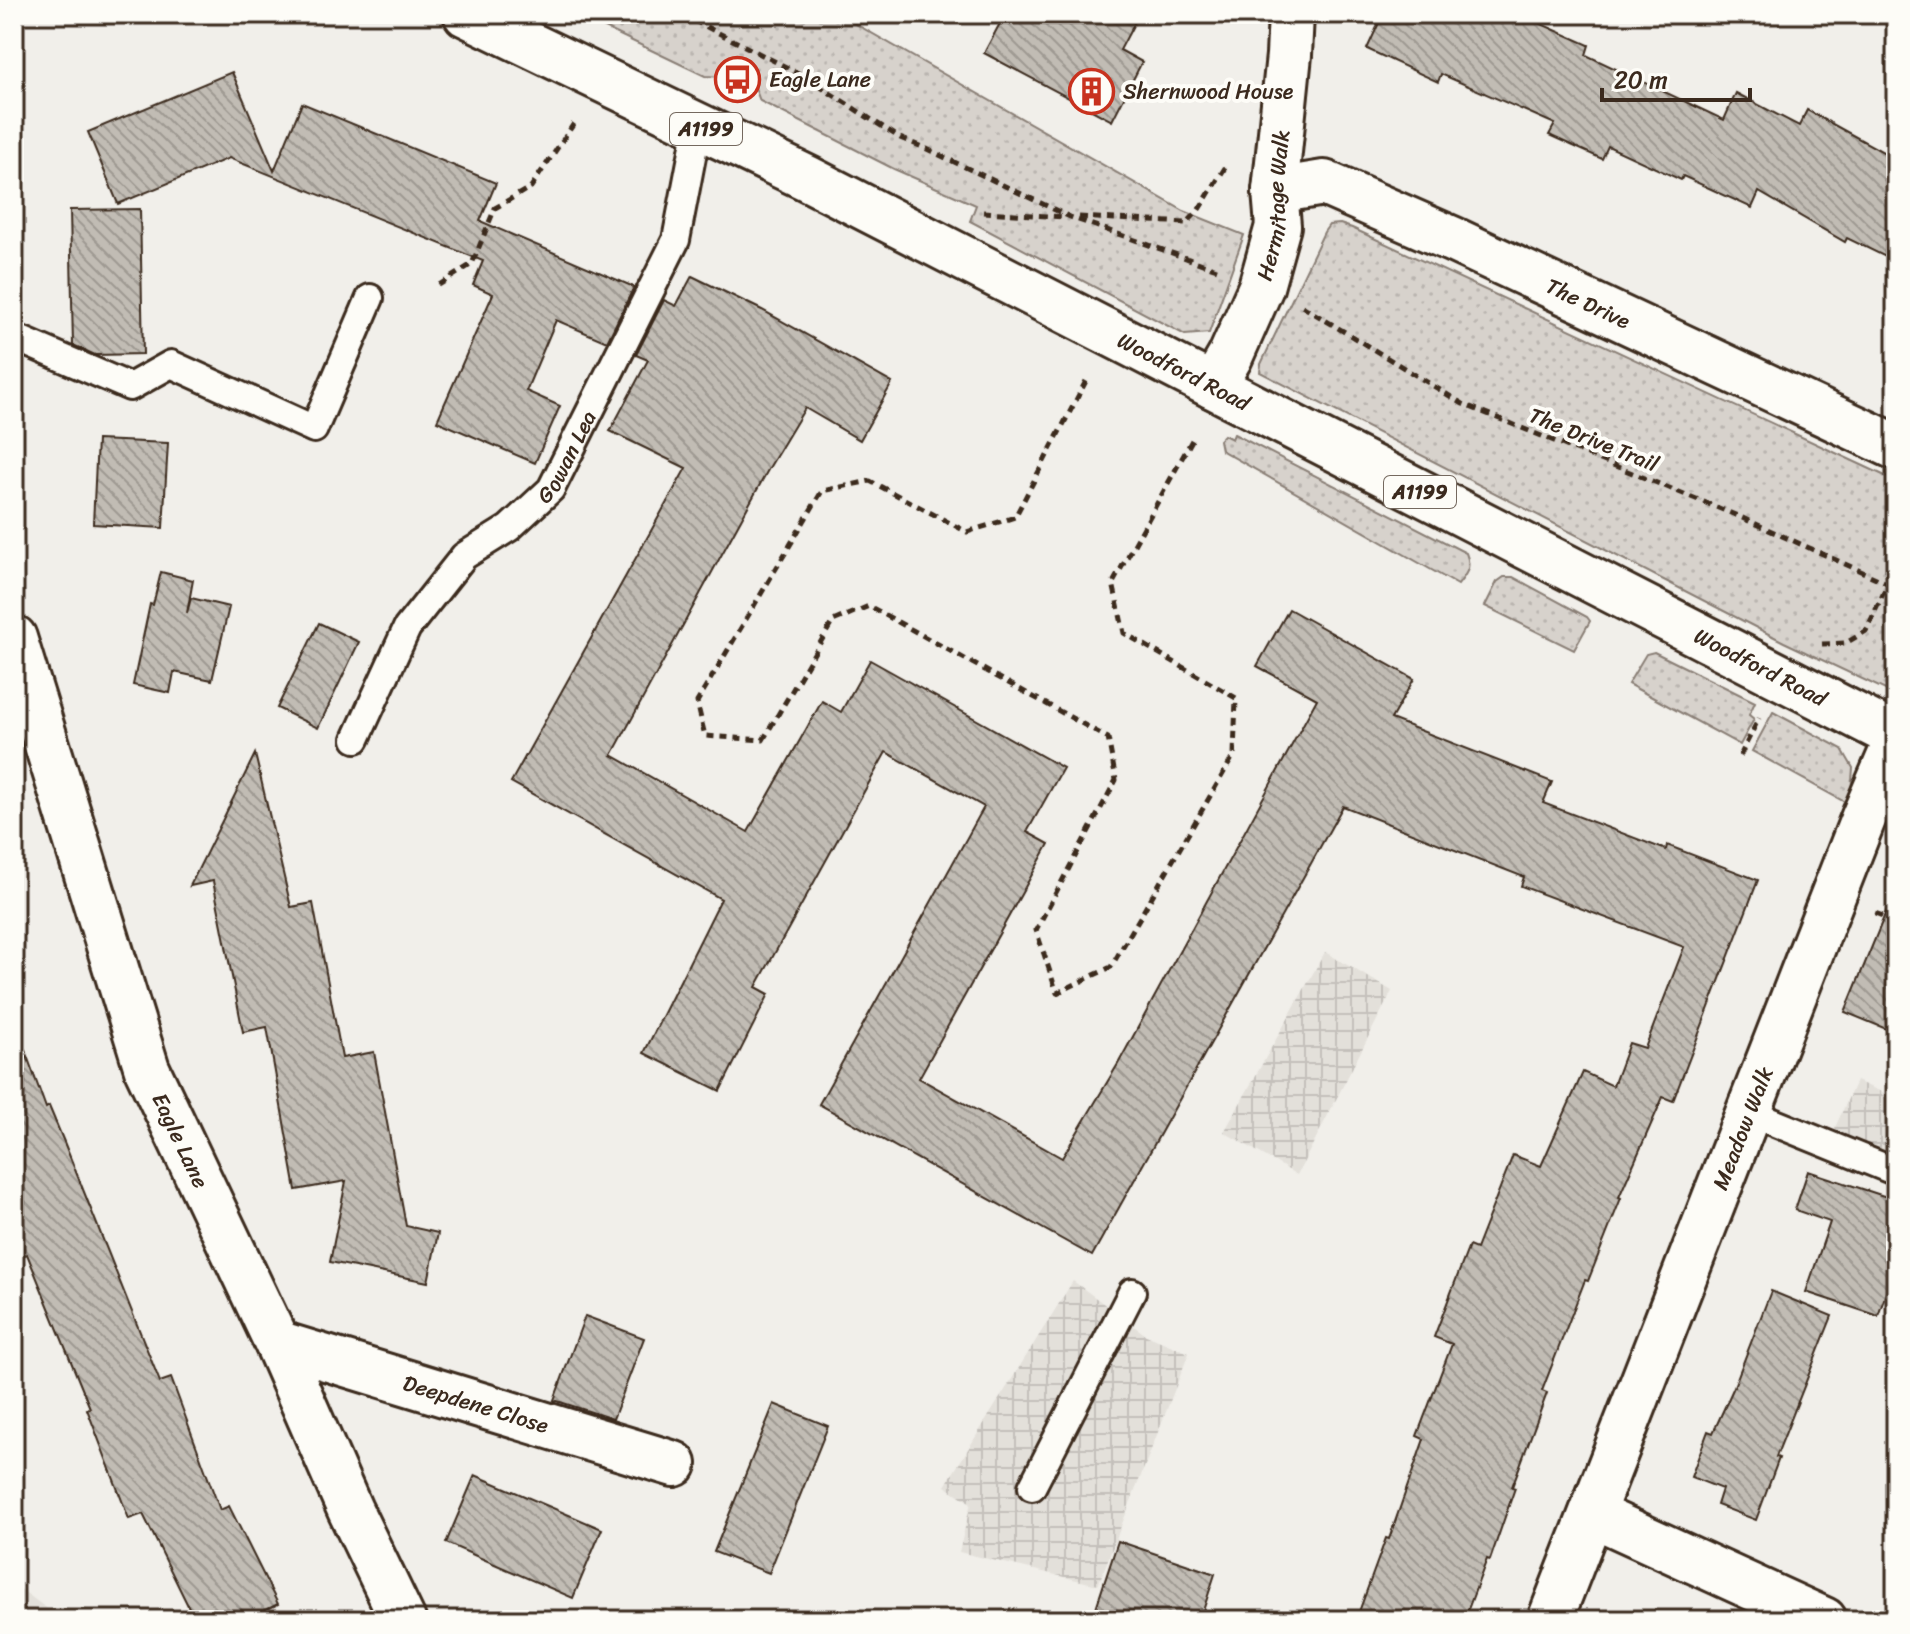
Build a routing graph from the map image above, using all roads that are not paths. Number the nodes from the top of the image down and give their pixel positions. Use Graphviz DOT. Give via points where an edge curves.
graph roads {
  1 [pos="1291,14"];
  2 [pos="474,15"];
  3 [pos="698,125"];
  4 [pos="1275,191"];
  5 [pos="370,298"];
  6 [pos="14,337"];
  7 [pos="1213,386"];
  8 [pos="1896,447"];
  9 [pos="14,638"];
  10 [pos="356,739"];
  11 [pos="1896,739"];
  12 [pos="1748,1112"];
  13 [pos="1896,1172"];
  14 [pos="1132,1292"];
  15 [pos="277,1343"];
  16 [pos="674,1464"];
  17 [pos="1032,1487"];
  18 [pos="1592,1514"];
  19 [pos="403,1620"];
  20 [pos="1550,1620"];
  21 [pos="1824,1620"];
  1 -- 4 [label="street, Hermitage Walk"];
  2 -- 3 [label="street, Woodford Road / A1199"];
  3 -- 7 [label="street, Woodford Road / A1199"];
  3 -- 10 [label="lane, Gowan Lea" via="676,240 551,489 509,528 464,556 407,628"];
  4 -- 7 [label="street, Hermitage Walk" via="1278,226 1261,287"];
  4 -- 8 [label="street, The Drive" via="1324,183"];
  5 -- 6 [label="lane" via="314,429 171,364 130,387"];
  7 -- 11 [label="street, Woodford Road / A1199"];
  9 -- 15 [label="street, Eagle Lane" via="147,1069"];
  11 -- 12 [label="street, Meadow Walk"];
  12 -- 13 [label="lane"];
  12 -- 18 [label="street, Meadow Walk"];
  14 -- 17 [label="lane"];
  15 -- 16 [label="street, Deepdene Close"];
  15 -- 19 [label="street, Eagle Lane"];
  18 -- 20 [label="street, Meadow Walk"];
  18 -- 21 [label="street"];
}
